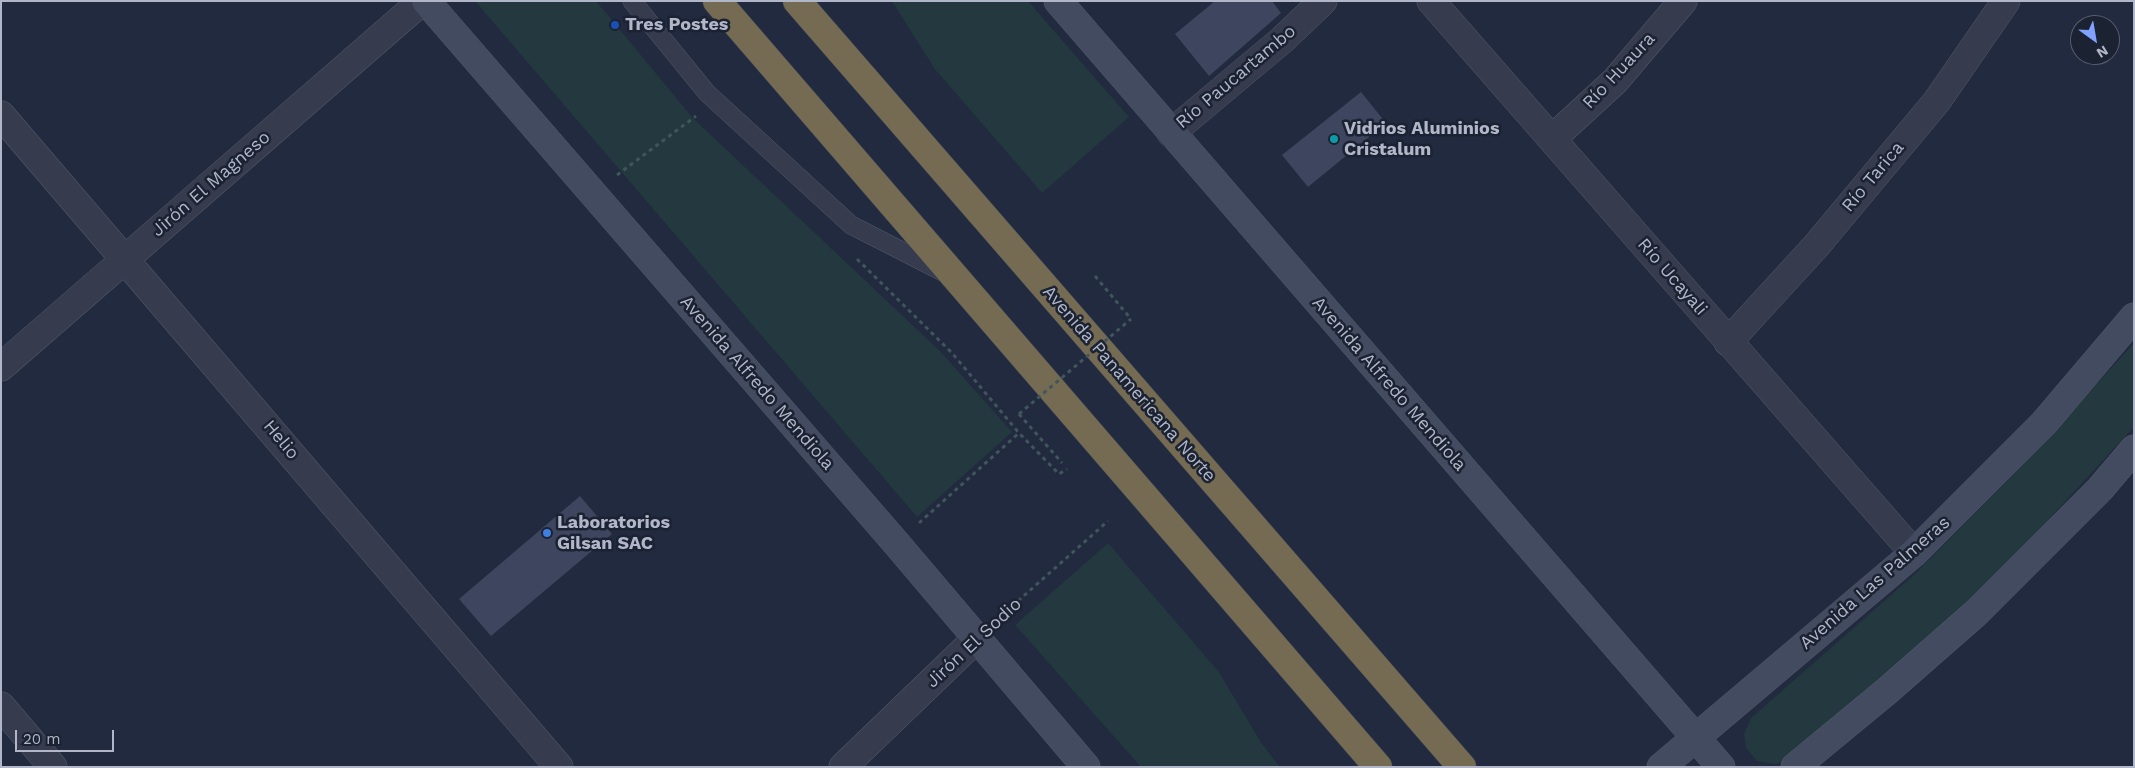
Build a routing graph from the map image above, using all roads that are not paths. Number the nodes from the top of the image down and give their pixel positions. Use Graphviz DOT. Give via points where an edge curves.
graph roads {
  1 [pos="422,1"];
  2 [pos="426,1"];
  3 [pos="632,1"];
  4 [pos="717,1"];
  5 [pos="797,1"];
  6 [pos="1058,1"];
  7 [pos="1323,1"];
  8 [pos="1431,1"];
  9 [pos="1683,1"];
  10 [pos="2006,1"];
  11 [pos="1,115"];
  12 [pos="1171,133"];
  13 [pos="1553,138"];
  14 [pos="126,258"];
  15 [pos="956,279"];
  16 [pos="2134,317"];
  17 [pos="1728,342"];
  18 [pos="1,367"];
  19 [pos="2134,449"];
  20 [pos="1914,553"];
  21 [pos="977,638"];
  22 [pos="1,706"];
  23 [pos="1696,737"];
  24 [pos="53,767"];
  25 [pos="559,767"];
  26 [pos="842,767"];
  27 [pos="1086,767"];
  28 [pos="1378,767"];
  29 [pos="1462,767"];
  30 [pos="1661,767"];
  31 [pos="1721,767"];
  32 [pos="1795,767"];
  1 -- 14 [label="street, Jirón El Magneso"];
  2 -- 21 [label="main road, Avenida Alfredo Mendiola"];
  3 -- 15 [label="lane" via="707,93 851,225"];
  4 -- 15 [label="highway"];
  5 -- 29 [label="highway, Avenida Panamericana Norte"];
  6 -- 12 [label="main road, Avenida Alfredo Mendiola"];
  7 -- 12 [label="street, Río Paucartambo" via="1282,40"];
  8 -- 13 [label="street, Río Ucayali"];
  9 -- 13 [label="street, Río Huaura" via="1616,81"];
  10 -- 17 [label="street, Río Tarica" via="1937,101 1816,246"];
  11 -- 14 [label="street, Helio"];
  12 -- 23 [label="main road, Avenida Alfredo Mendiola"];
  13 -- 17 [label="street, Río Ucayali"];
  14 -- 18 [label="street, Jirón El Magneso"];
  14 -- 25 [label="street, Helio"];
  15 -- 28 [label="highway"];
  16 -- 20 [label="main road, Avenida Las Palmeras" via="2044,423"];
  17 -- 20 [label="street, Río Ucayali"];
  19 -- 32 [label="main road" via="2100,489 1976,613"];
  20 -- 23 [label="main road, Avenida Las Palmeras"];
  21 -- 26 [label="street, Jirón El Sodio"];
  21 -- 27 [label="main road, Avenida Alfredo Mendiola"];
  22 -- 24 [label="street"];
  23 -- 30 [label="main road, Avenida Las Palmeras"];
  23 -- 31 [label="main road, Avenida Alfredo Mendiola"];
}
